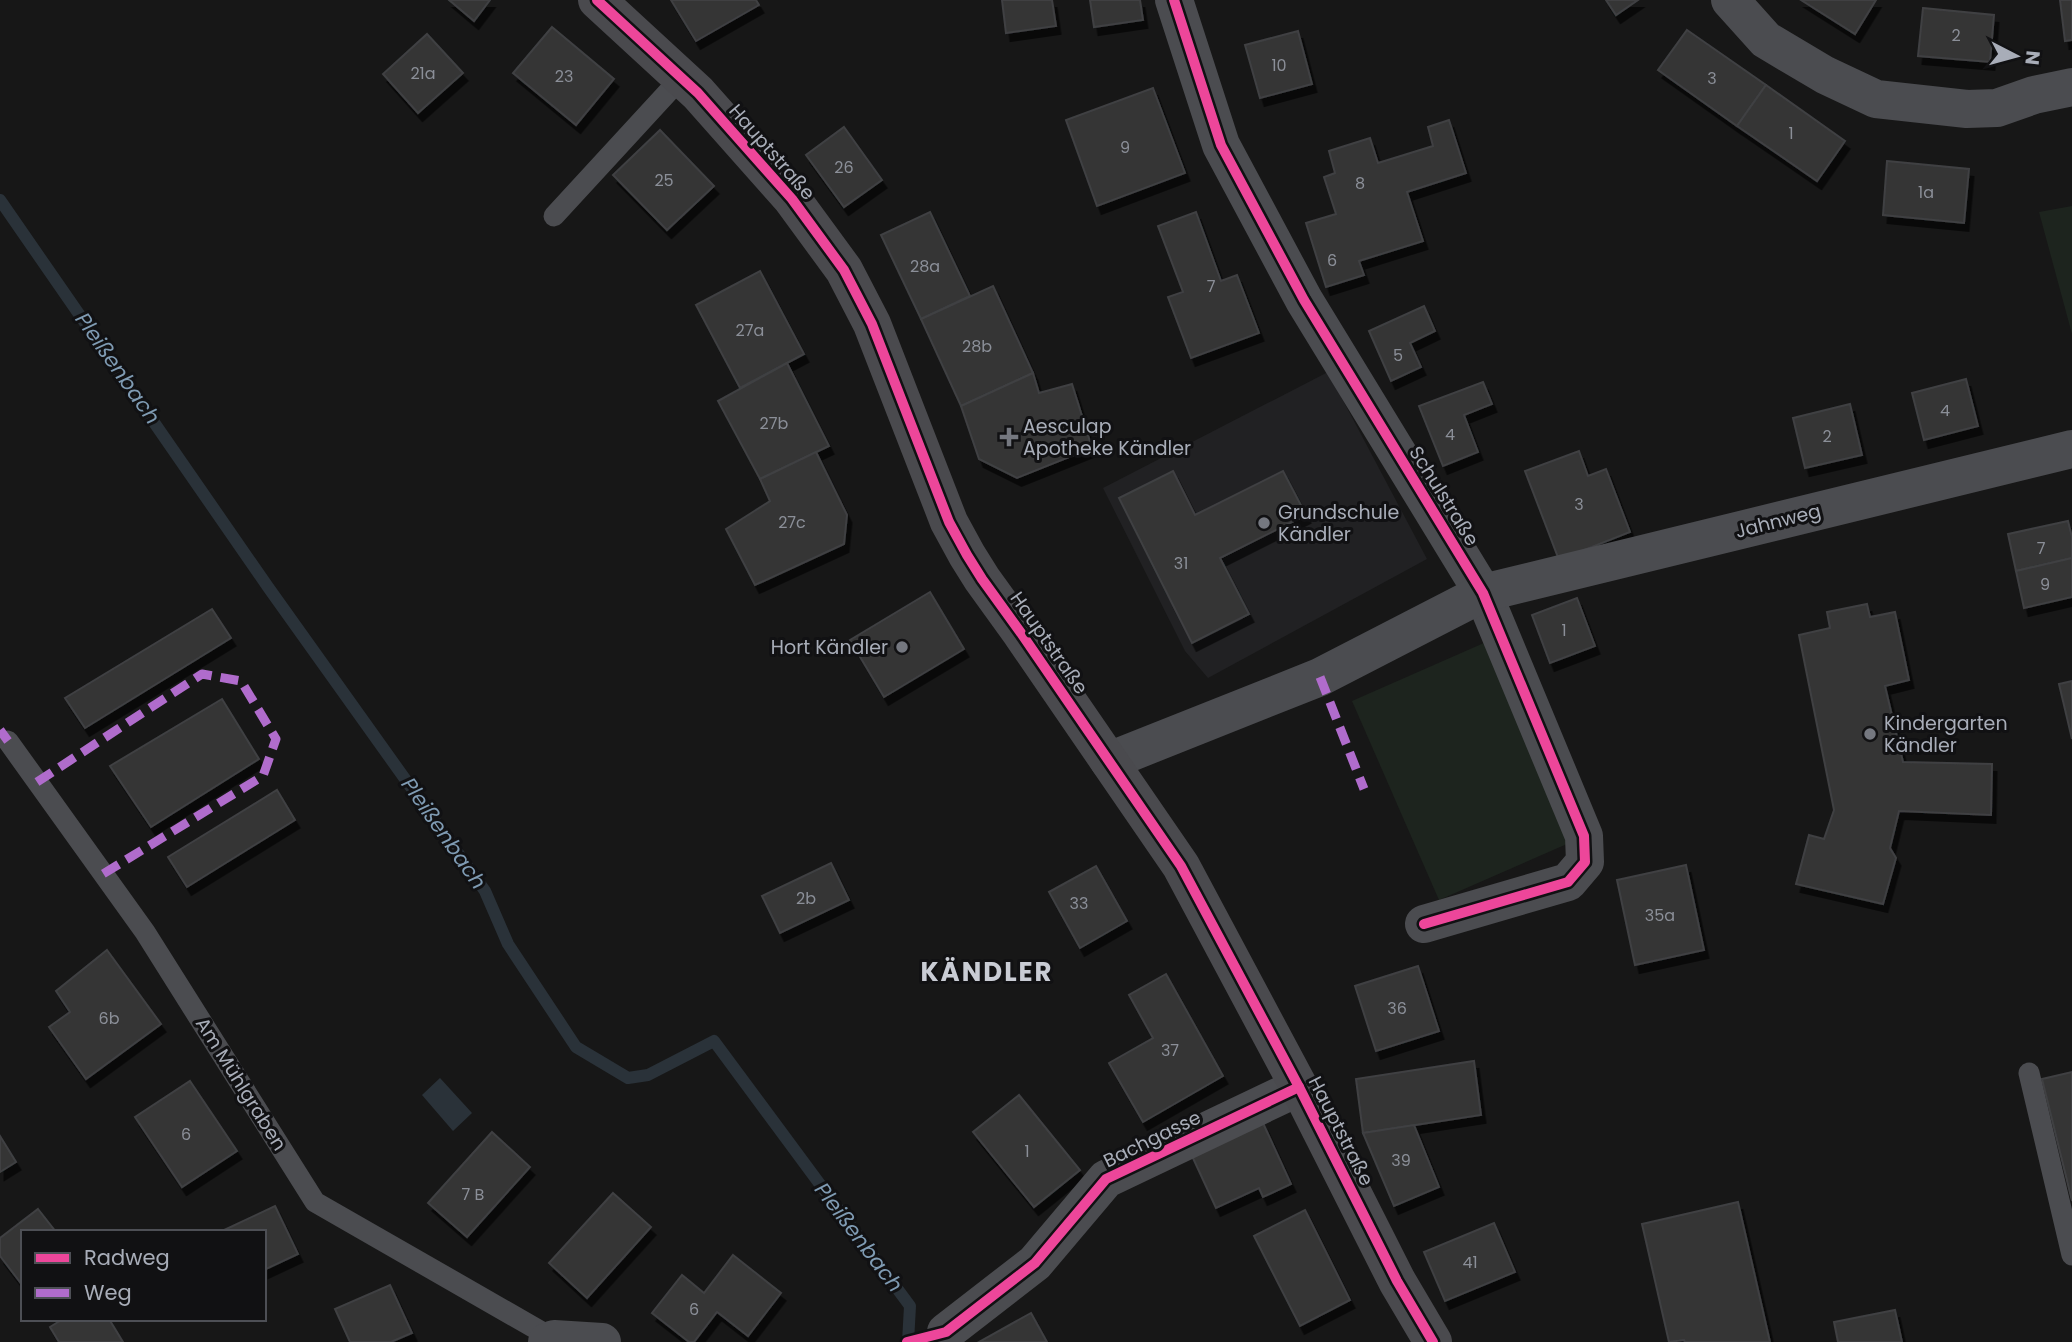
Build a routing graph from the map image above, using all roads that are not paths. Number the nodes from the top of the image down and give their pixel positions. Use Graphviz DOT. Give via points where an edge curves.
graph roads {
  1 [pos="597,0"];
  2 [pos="1174,0"];
  3 [pos="1730,0"];
  4 [pos="681,78"];
  5 [pos="2072,87"];
  6 [pos="554,216"];
  7 [pos="2072,449"];
  8 [pos="1483,593"];
  9 [pos="8,741"];
  10 [pos="1110,761"];
  11 [pos="1424,924"];
  12 [pos="2029,1073"];
  13 [pos="1299,1087"];
  14 [pos="2072,1255"];
  15 [pos="946,1332"];
  16 [pos="551,1340"];
  17 [pos="602,1342"];
  18 [pos="1433,1342"];
  1 -- 4 [label="street, Hauptstraße"];
  2 -- 8 [label="street, Schulstraße" via="1221,145 1304,300"];
  3 -- 5 [label="street" via="1766,40 1876,99 1997,108"];
  4 -- 6 [label="lane"];
  4 -- 10 [label="street, Hauptstraße" via="792,199 845,270 872,324 949,522 982,579"];
  7 -- 8 [label="street, Jahnweg"];
  8 -- 10 [label="street" via="1320,677"];
  8 -- 11 [label="street, Schulstraße" via="1584,836 1585,862 1568,882"];
  9 -- 16 [label="lane, Am Mühlgraben" via="145,932 315,1202"];
  10 -- 13 [label="street, Hauptstraße" via="1181,866"];
  12 -- 14 [label="lane"];
  13 -- 15 [label="street, Bachgasse" via="1107,1179 1035,1263"];
  13 -- 18 [label="street, Hauptstraße"];
  16 -- 17 [label="street"];
}
